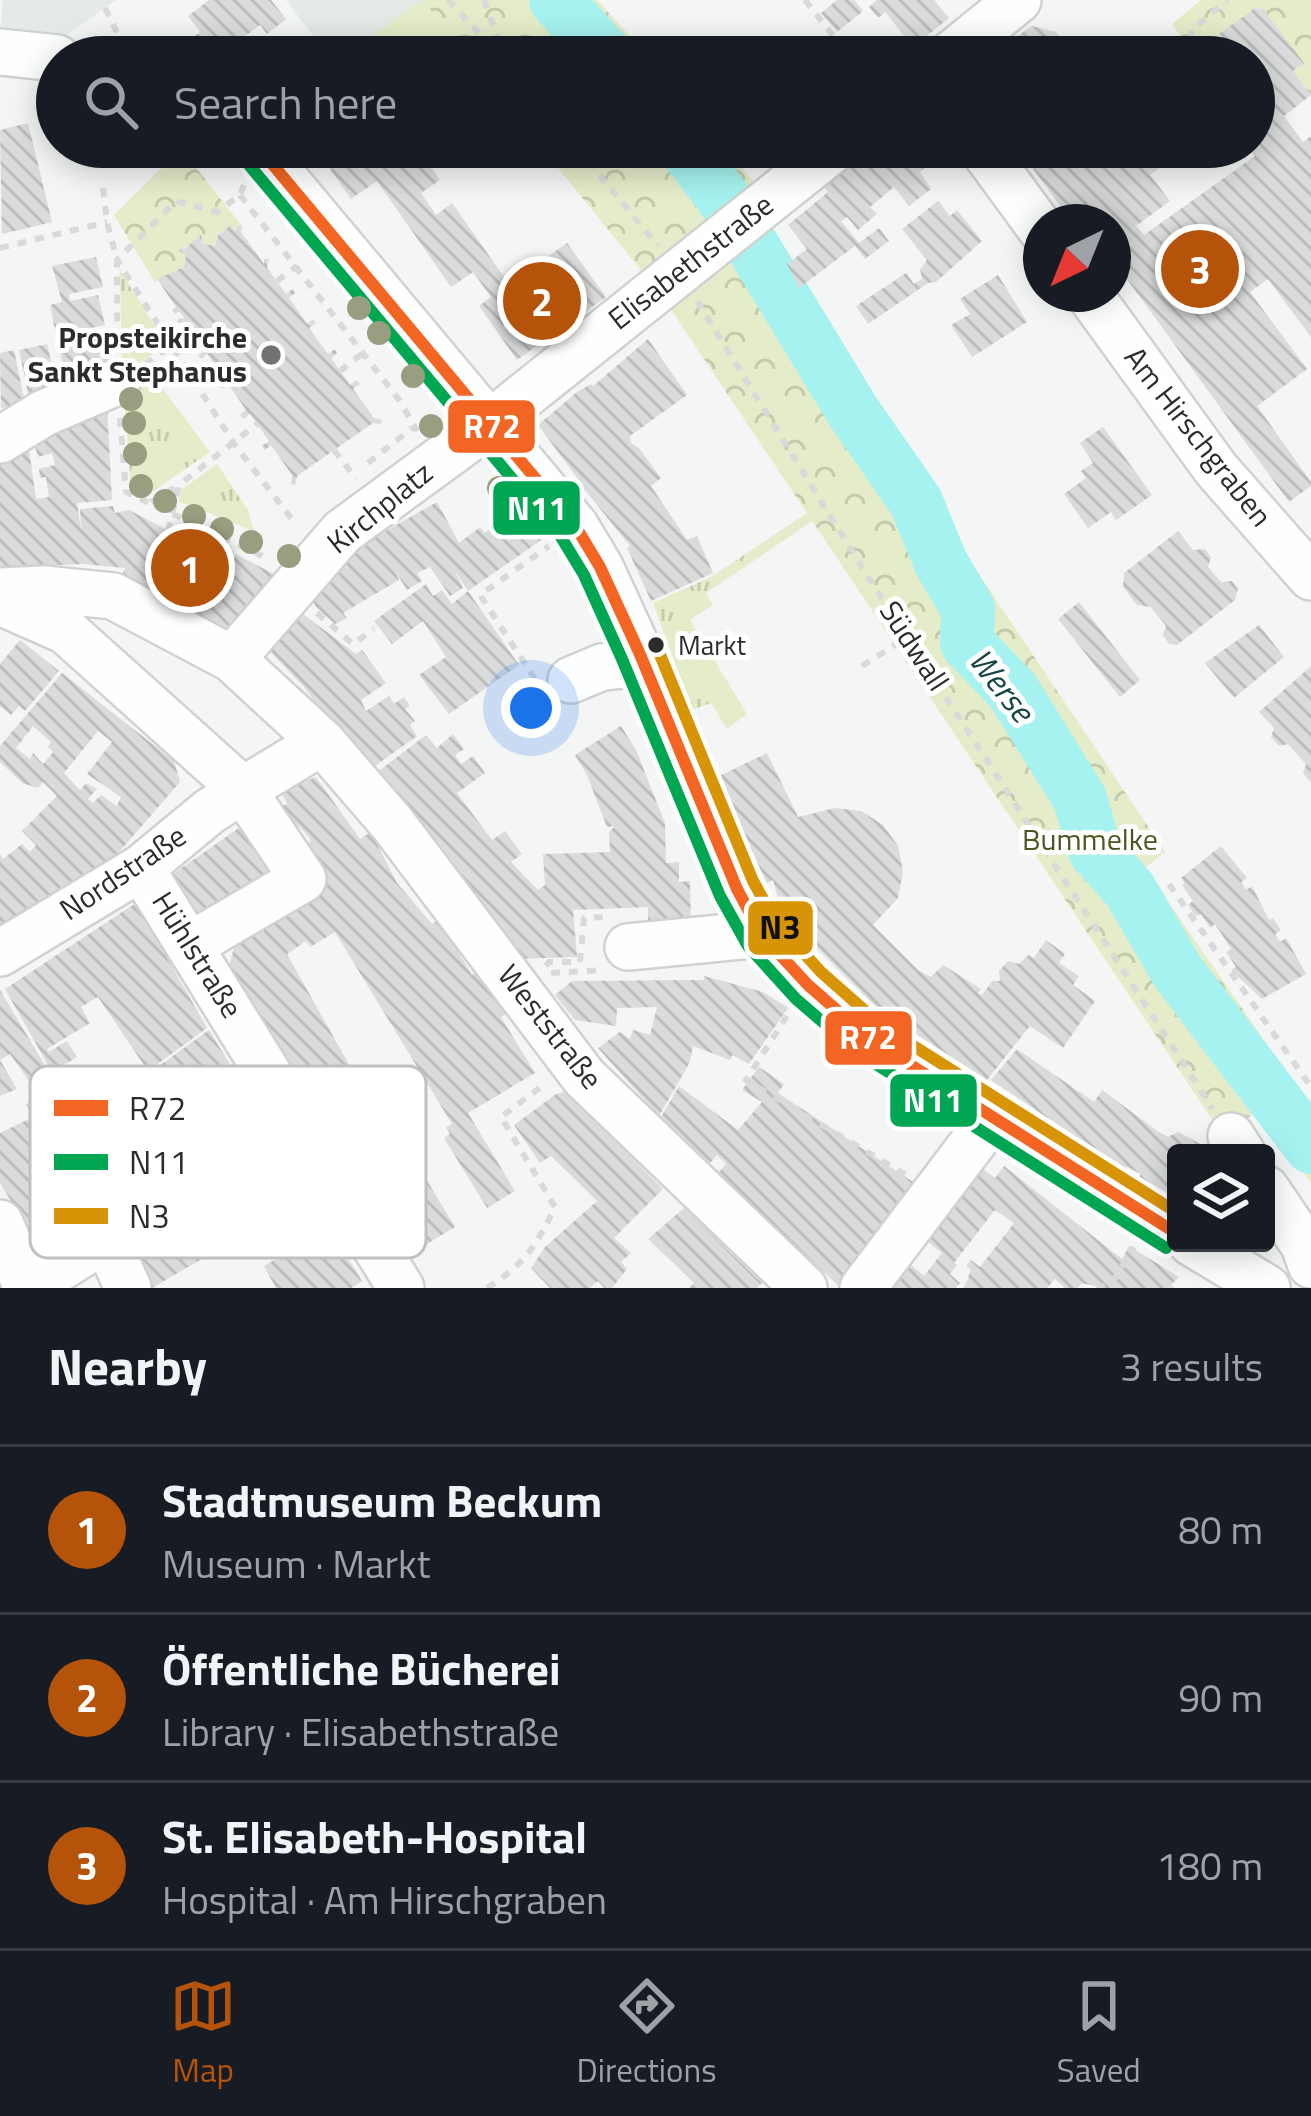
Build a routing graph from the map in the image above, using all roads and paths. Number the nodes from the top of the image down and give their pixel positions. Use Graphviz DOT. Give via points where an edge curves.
graph roads {
  1 [pos="448,0"];
  2 [pos="484,0"];
  3 [pos="805,0"];
  4 [pos="1018,0"];
  5 [pos="1227,0"];
  6 [pos="105,8"];
  7 [pos="119,36"];
  8 [pos="483,36"];
  9 [pos="496,36"];
  10 [pos="833,36"];
  11 [pos="974,36"];
  12 [pos="1190,36"];
  13 [pos="0,52"];
  14 [pos="36,56"];
  15 [pos="275,168"];
  16 [pos="594,168"];
  17 [pos="809,168"];
  18 [pos="996,168"];
  19 [pos="104,188"];
  20 [pos="1023,204"];
  21 [pos="107,222"];
  22 [pos="0,248"];
  23 [pos="117,260"];
  24 [pos="297,266"];
  25 [pos="678,271"];
  26 [pos="277,281"];
  27 [pos="1102,312"];
  28 [pos="193,332"];
  29 [pos="173,346"];
  30 [pos="363,353"];
  31 [pos="340,370"];
  32 [pos="117,382"];
  33 [pos="490,422"];
  34 [pos="256,424"];
  35 [pos="412,428"];
  36 [pos="0,440"];
  37 [pos="235,445"];
  38 [pos="334,450"];
  39 [pos="353,475"];
  40 [pos="179,485"];
  41 [pos="149,503"];
  42 [pos="173,512"];
  43 [pos="295,522"];
  44 [pos="576,527"];
  45 [pos="168,531"];
  46 [pos="1311,577"];
  47 [pos="285,578"];
  48 [pos="0,591"];
  49 [pos="0,602"];
  50 [pos="374,629"];
  51 [pos="909,636"];
  52 [pos="232,659"];
  53 [pos="644,663"];
  54 [pos="862,665"];
  55 [pos="558,687"];
  56 [pos="322,742"];
  57 [pos="243,808"];
  58 [pos="141,868"];
  59 [pos="1169,884"];
  60 [pos="761,934"];
  61 [pos="192,944"];
  62 [pos="628,947"];
  63 [pos="0,953"];
  64 [pos="566,972"];
  65 [pos="579,972"];
  66 [pos="541,974"];
  67 [pos="808,985"];
  68 [pos="266,1066"];
  69 [pos="1311,1087"];
  70 [pos="521,1103"];
  71 [pos="991,1118"];
  72 [pos="1236,1144"];
  73 [pos="913,1179"];
  74 [pos="1275,1202"];
  75 [pos="0,1223"];
  76 [pos="1167,1227"];
  77 [pos="1207,1252"];
  78 [pos="75,1258"];
  79 [pos="115,1258"];
  80 [pos="383,1258"];
  81 [pos="1311,1265"];
  82 [pos="1111,1285"];
  83 [pos="27,1288"];
  84 [pos="128,1288"];
  85 [pos="401,1288"];
  86 [pos="488,1288"];
  87 [pos="804,1288"];
  88 [pos="863,1288"];
  89 [pos="1096,1288"];
  90 [pos="1267,1288"];
  1 -- 8 [label="path"];
  2 -- 9 [label="path"];
  3 -- 10 [label="path"];
  4 -- 11 [label="street"];
  5 -- 12 [label="path"];
  6 -- 7 [label="path"];
  13 -- 14 [label="street"];
  15 -- 33 [label="street"];
  16 -- 25 [label="path, Südwall"];
  17 -- 25 [label="street, Elisabethstraße"];
  18 -- 20 [label="street"];
  19 -- 21 [label="path"];
  21 -- 22 [label="path"];
  21 -- 23 [label="path"];
  23 -- 24 [label="path" via="176,200 217,212 241,195"];
  23 -- 29 [label="path"];
  23 -- 32 [label="path"];
  24 -- 26 [label="path"];
  24 -- 30 [label="path"];
  25 -- 33 [label="street, Elisabethstraße"];
  25 -- 51 [label="path, Südwall"];
  27 -- 46 [label="street, Am Hirschgraben" via="1216,469"];
  28 -- 29 [label="path"];
  29 -- 37 [label="path"];
  30 -- 31 [label="path"];
  30 -- 35 [label="path"];
  32 -- 36 [label="street"];
  32 -- 41 [label="path" via="126,492"];
  33 -- 44 [label="street"];
  33 -- 47 [label="street, Kirchplatz"];
  34 -- 37 [label="path"];
  37 -- 40 [label="path"];
  37 -- 43 [label="path"];
  38 -- 39 [label="path"];
  40 -- 41 [label="path"];
  40 -- 42 [label="path"];
  41 -- 42 [label="path"];
  42 -- 45 [label="path"];
  42 -- 47 [label="path"];
  44 -- 53 [label="street"];
  44 -- 55 [label="path" via="480,595"];
  47 -- 50 [label="path" via="353,644"];
  47 -- 52 [label="street, Kirchplatz"];
  48 -- 52 [label="street" via="112,596"];
  49 -- 57 [label="street" via="66,632"];
  51 -- 54 [label="path"];
  51 -- 72 [label="path, Südwall"];
  52 -- 56 [label="street"];
  53 -- 55 [label="street" via="602,668"];
  53 -- 60 [label="street"];
  56 -- 57 [label="street"];
  56 -- 87 [label="street, Weststraße" via="584,1077"];
  57 -- 58 [label="street, Nordstraße" via="210,811"];
  57 -- 61 [label="street" via="302,879"];
  58 -- 61 [label="street, Hühlstraße"];
  58 -- 63 [label="street, Nordstraße"];
  59 -- 69 [label="path"];
  60 -- 62 [label="street"];
  60 -- 67 [label="street"];
  61 -- 68 [label="street, Hühlstraße"];
  62 -- 66 [label="path" via="615,916 584,918 580,962 549,962"];
  64 -- 65 [label="path"];
  67 -- 71 [label="street" via="871,1040"];
  67 -- 73 [label="path" via="746,1079"];
  70 -- 86 [label="path" via="501,1117 555,1207 520,1267"];
  71 -- 76 [label="street"];
  71 -- 88 [label="street"];
  74 -- 81 [label="street"];
  75 -- 83 [label="street"];
  77 -- 90 [label="street"];
  78 -- 83 [label="street"];
  79 -- 84 [label="street"];
  80 -- 85 [label="street, Hühlstraße"];
  82 -- 89 [label="path"];
}
